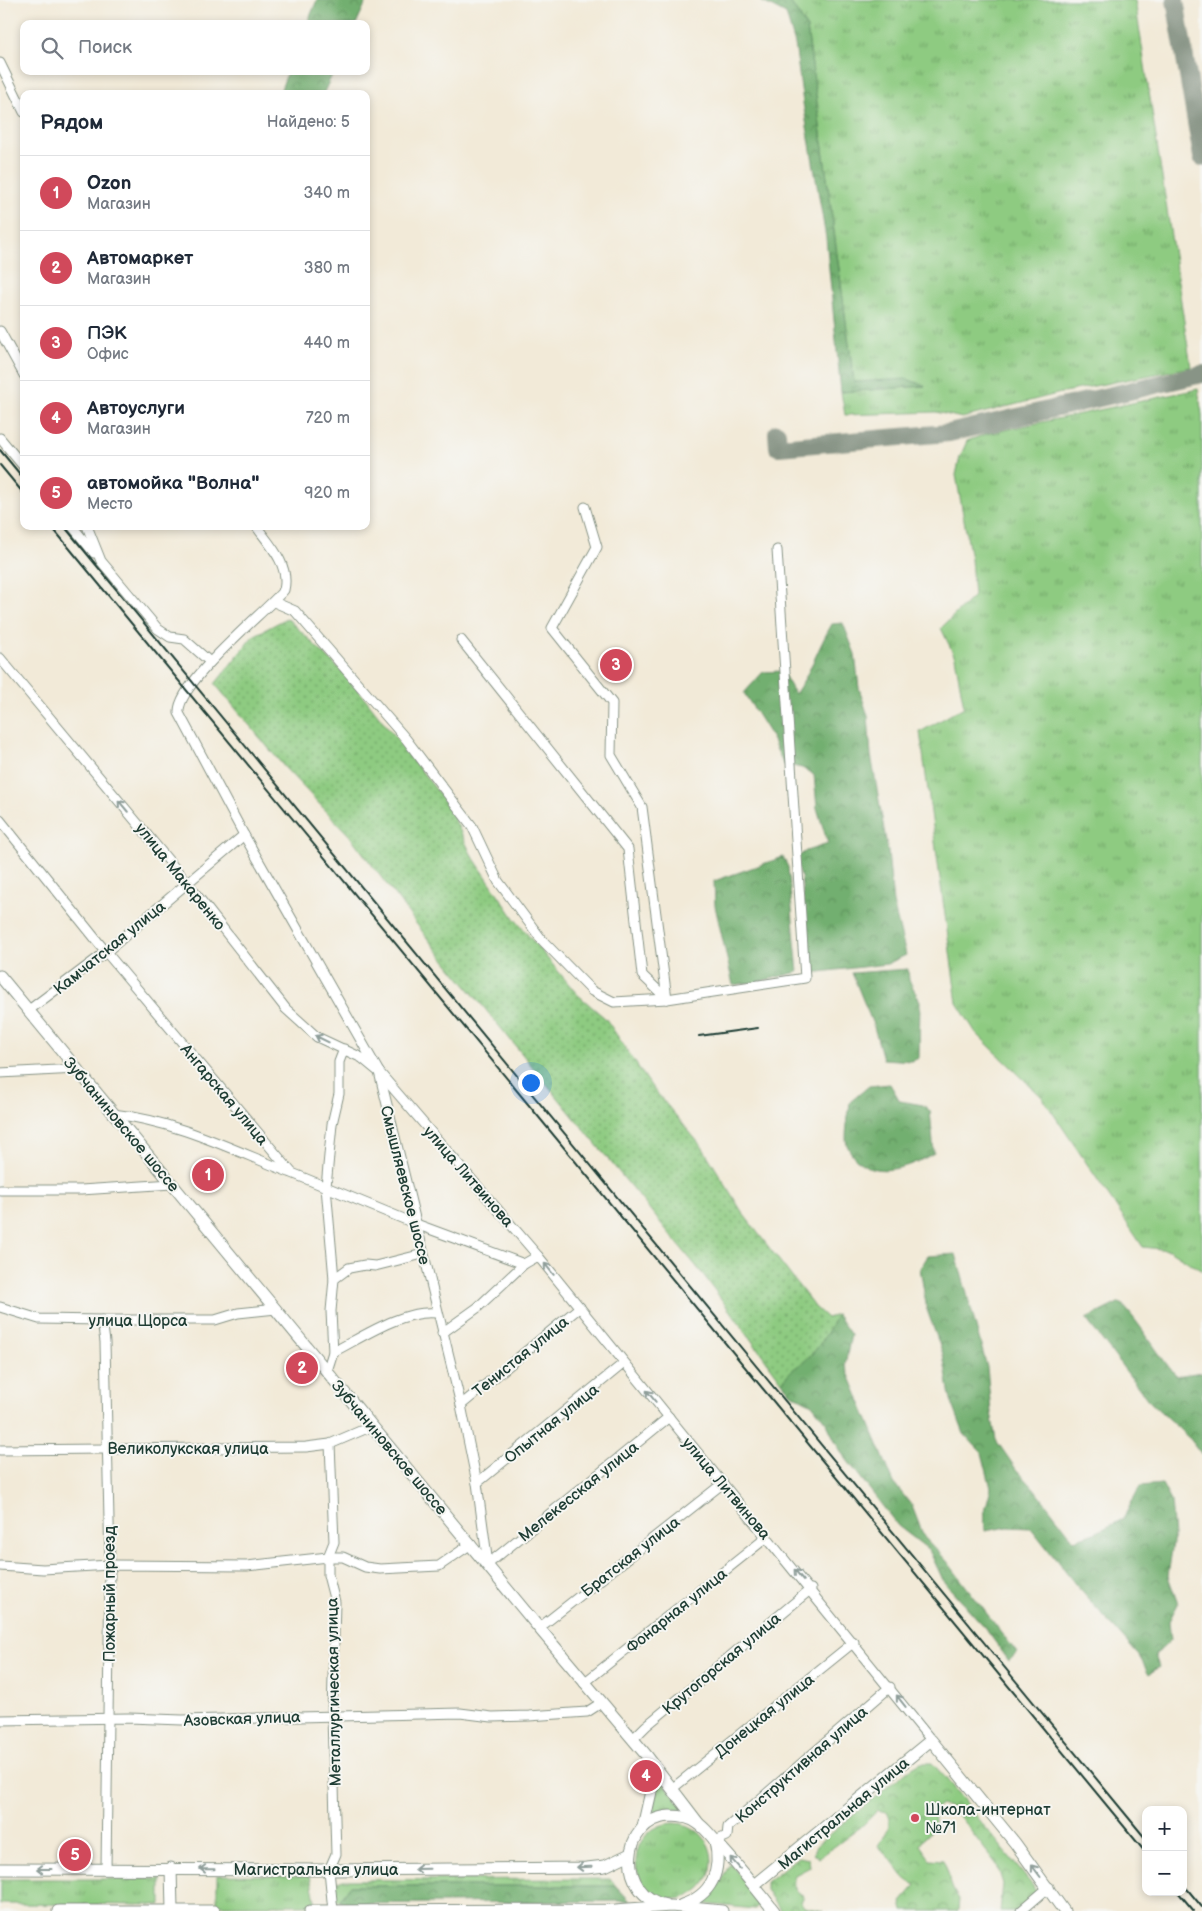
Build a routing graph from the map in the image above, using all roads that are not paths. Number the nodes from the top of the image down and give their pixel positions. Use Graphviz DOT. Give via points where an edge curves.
graph roads {
  1 [pos="0,63"];
  2 [pos="20,104"];
  3 [pos="0,331"];
  4 [pos="20,368"];
  5 [pos="0,438"];
  6 [pos="20,462"];
  7 [pos="584,506"];
  8 [pos="75,530"];
  9 [pos="89,530"];
  10 [pos="259,530"];
  11 [pos="777,550"];
  12 [pos="101,561"];
  13 [pos="274,602"];
  14 [pos="461,640"];
  15 [pos="0,658"];
  16 [pos="210,662"];
  17 [pos="0,820"];
  18 [pos="244,835"];
  19 [pos="188,884"];
  20 [pos="106,952"];
  21 [pos="0,976"];
  22 [pos="668,999"];
  23 [pos="29,1010"];
  24 [pos="344,1049"];
  25 [pos="76,1069"];
  26 [pos="0,1072"];
  27 [pos="379,1072"];
  28 [pos="113,1114"];
  29 [pos="292,1173"];
  30 [pos="172,1184"];
  31 [pos="326,1187"];
  32 [pos="0,1190"];
  33 [pos="416,1224"];
  34 [pos="423,1254"];
  35 [pos="538,1256"];
  36 [pos="524,1264"];
  37 [pos="334,1279"];
  38 [pos="0,1307"];
  39 [pos="580,1307"];
  40 [pos="276,1309"];
  41 [pos="436,1313"];
  42 [pos="102,1320"];
  43 [pos="442,1333"];
  44 [pos="333,1352"];
  45 [pos="624,1363"];
  46 [pos="327,1371"];
  47 [pos="461,1405"];
  48 [pos="669,1418"];
  49 [pos="372,1426"];
  50 [pos="330,1444"];
  51 [pos="107,1448"];
  52 [pos="0,1450"];
  53 [pos="477,1483"];
  54 [pos="722,1484"];
  55 [pos="767,1537"];
  56 [pos="471,1544"];
  57 [pos="328,1557"];
  58 [pos="488,1564"];
  59 [pos="110,1565"];
  60 [pos="0,1566"];
  61 [pos="811,1589"];
  62 [pos="539,1628"];
  63 [pos="854,1642"];
  64 [pos="584,1683"];
  65 [pos="890,1687"];
  66 [pos="601,1703"];
  67 [pos="332,1716"];
  68 [pos="109,1719"];
  69 [pos="0,1720"];
  70 [pos="633,1739"];
  71 [pos="931,1740"];
  72 [pos="647,1756"];
  73 [pos="673,1788"];
  74 [pos="699,1824"];
  75 [pos="643,1827"];
  76 [pos="715,1841"];
  77 [pos="630,1854"];
  78 [pos="171,1868"];
  79 [pos="0,1869"];
  80 [pos="106,1869"];
  81 [pos="329,1870"];
  82 [pos="754,1885"];
  83 [pos="1048,1887"];
  84 [pos="671,1906"];
  85 [pos="172,1910"];
  86 [pos="615,1910"];
  87 [pos="58,1911"];
  88 [pos="214,1911"];
  89 [pos="310,1911"];
  90 [pos="333,1911"];
  91 [pos="722,1911"];
  92 [pos="774,1911"];
  93 [pos="1021,1911"];
  94 [pos="1064,1911"];
  1 -- 2 [label="street"];
  3 -- 4 [label="street"];
  5 -- 6 [label="street"];
  7 -- 22 [label="street" via="597,547 552,628 612,703 611,756 642,807"];
  8 -- 12 [label="street"];
  9 -- 12 [label="street"];
  10 -- 13 [label="street, Смышляевское шоссе" via="284,566 286,574 284,590"];
  11 -- 22 [label="street" via="805,978"];
  12 -- 16 [label="street" via="158,629 170,637 184,639"];
  13 -- 16 [label="street, Смышляевское шоссе"];
  13 -- 22 [label="street" via="295,611 406,739 472,826 504,888 542,940 592,991 614,1002"];
  14 -- 22 [label="street" via="628,849 642,975"];
  19 -- 15 [label="street, улица Макаренко, one-way"];
  16 -- 18 [label="street, Смышляевское шоссе" via="179,702 179,713"];
  17 -- 20 [label="street, Ангарская улица"];
  18 -- 19 [label="street"];
  18 -- 27 [label="street, Смышляевское шоссе"];
  19 -- 20 [label="street, Камчатская улица"];
  24 -- 19 [label="street, улица Макаренко, one-way" via="317,1037 286,1009"];
  20 -- 23 [label="street, Камчатская улица"];
  20 -- 29 [label="street, Ангарская улица"];
  21 -- 23 [label="main road, Зубчаниновское шоссе"];
  23 -- 25 [label="main road, Зубчаниновское шоссе"];
  24 -- 27 [label="street, улица Макаренко"];
  24 -- 31 [label="street" via="339,1062 339,1094 332,1124"];
  25 -- 26 [label="street"];
  25 -- 28 [label="main road, Зубчаниновское шоссе"];
  27 -- 33 [label="street, Смышляевское шоссе"];
  27 -- 35 [label="street, улица Литвинова"];
  28 -- 29 [label="street" via="143,1117 197,1134"];
  28 -- 30 [label="main road, Зубчаниновское шоссе"];
  29 -- 31 [label="street, Ангарская улица"];
  30 -- 32 [label="street" via="81,1190"];
  30 -- 40 [label="main road, Зубчаниновское шоссе"];
  31 -- 33 [label="street, Ангарская улица"];
  31 -- 37 [label="street"];
  33 -- 34 [label="street, Смышляевское шоссе"];
  33 -- 36 [label="street, Ангарская улица"];
  34 -- 37 [label="street" via="375,1266 349,1268"];
  34 -- 41 [label="street, Смышляевское шоссе"];
  35 -- 36 [label="street"];
  39 -- 35 [label="street, улица Литвинова, one-way"];
  36 -- 43 [label="street" via="477,1308"];
  37 -- 44 [label="street" via="331,1312"];
  38 -- 42 [label="street, улица Щорса" via="39,1320"];
  39 -- 45 [label="street, улица Литвинова"];
  39 -- 47 [label="street, Тенистая улица"];
  40 -- 42 [label="street, улица Щорса" via="238,1313 215,1320"];
  40 -- 46 [label="main road, Зубчаниновское шоссе"];
  41 -- 43 [label="street, Смышляевское шоссе"];
  41 -- 44 [label="street" via="422,1312 400,1320"];
  42 -- 51 [label="street, Пожарный проезд"];
  43 -- 47 [label="street, Смышляевское шоссе"];
  44 -- 46 [label="street"];
  48 -- 45 [label="street, улица Литвинова, one-way"];
  45 -- 53 [label="street, Опытная улица"];
  46 -- 49 [label="main road, Зубчаниновское шоссе"];
  47 -- 53 [label="street, Смышляевское шоссе"];
  48 -- 54 [label="street, улица Литвинова"];
  48 -- 58 [label="street, Мелекесская улица"];
  49 -- 50 [label="street, Великолукская улица"];
  49 -- 56 [label="main road, Зубчаниновское шоссе"];
  50 -- 51 [label="street, Великолукская улица" via="251,1448"];
  50 -- 57 [label="street, Металлургическая улица" via="334,1542"];
  51 -- 52 [label="street, Великолукская улица"];
  51 -- 59 [label="street, Пожарный проезд"];
  53 -- 58 [label="street, Смышляевское шоссе"];
  54 -- 55 [label="street, улица Литвинова"];
  54 -- 62 [label="street, Братская улица"];
  61 -- 55 [label="street, улица Литвинова, one-way"];
  55 -- 64 [label="street, Фонарная улица"];
  56 -- 57 [label="street" via="439,1566 380,1570 343,1557"];
  56 -- 58 [label="main road, Зубчаниновское шоссе"];
  57 -- 59 [label="street" via="247,1566"];
  57 -- 67 [label="street, Металлургическая улица" via="328,1574 335,1602"];
  58 -- 62 [label="main road, Зубчаниновское шоссе"];
  59 -- 60 [label="street" via="43,1569"];
  59 -- 68 [label="street, Пожарный проезд"];
  61 -- 63 [label="street, улица Литвинова"];
  61 -- 70 [label="street, Крутогорская улица"];
  62 -- 64 [label="main road, Зубчаниновское шоссе"];
  63 -- 65 [label="street, улица Литвинова"];
  63 -- 73 [label="street, Донецкая улица"];
  64 -- 66 [label="main road, Зубчаниновское шоссе"];
  71 -- 65 [label="street, улица Литвинова, one-way"];
  65 -- 76 [label="street, Конструктивная улица" via="728,1827 727,1836"];
  66 -- 67 [label="street, Азовская улица" via="587,1712 492,1718 460,1713"];
  66 -- 70 [label="main road, Зубчаниновское шоссе"];
  67 -- 68 [label="street, Азовская улица"];
  67 -- 81 [label="street, Металлургическая улица" via="336,1854"];
  68 -- 69 [label="street, Азовская улица"];
  68 -- 80 [label="street, Пожарный проезд"];
  70 -- 72 [label="main road, Зубчаниновское шоссе"];
  71 -- 82 [label="main road, Магистральная улица"];
  83 -- 71 [label="main road, улица Литвинова, one-way"];
  72 -- 73 [label="main road, Зубчаниновское шоссе"];
  72 -- 75 [label="main road" via="652,1787"];
  73 -- 74 [label="main road, Зубчаниновское шоссе"];
  74 -- 75 [label="main road" via="676,1816 664,1816"];
  74 -- 76 [label="main road"];
  75 -- 77 [label="main road" via="635,1836"];
  82 -- 76 [label="main road, one-way"];
  76 -- 84 [label="main road" via="718,1866 710,1887 693,1901"];
  77 -- 81 [label="main road, Магистральная улица, one-way" via="605,1866 587,1868"];
  77 -- 84 [label="main road" via="630,1870 636,1885 651,1900"];
  78 -- 80 [label="main road, Магистральная улица"];
  81 -- 78 [label="main road, Магистральная улица, one-way"];
  78 -- 85 [label="main road"];
  80 -- 79 [label="main road, Магистральная улица, one-way"];
  81 -- 90 [label="street, Металлургическая улица"];
  82 -- 92 [label="main road"];
  83 -- 93 [label="street"];
  83 -- 94 [label="main road, улица Литвинова"];
  84 -- 86 [label="main road"];
  84 -- 91 [label="main road"];
  85 -- 87 [label="main road"];
  85 -- 88 [label="main road"];
  86 -- 90 [label="main road"];
  89 -- 90 [label="main road"];
}
